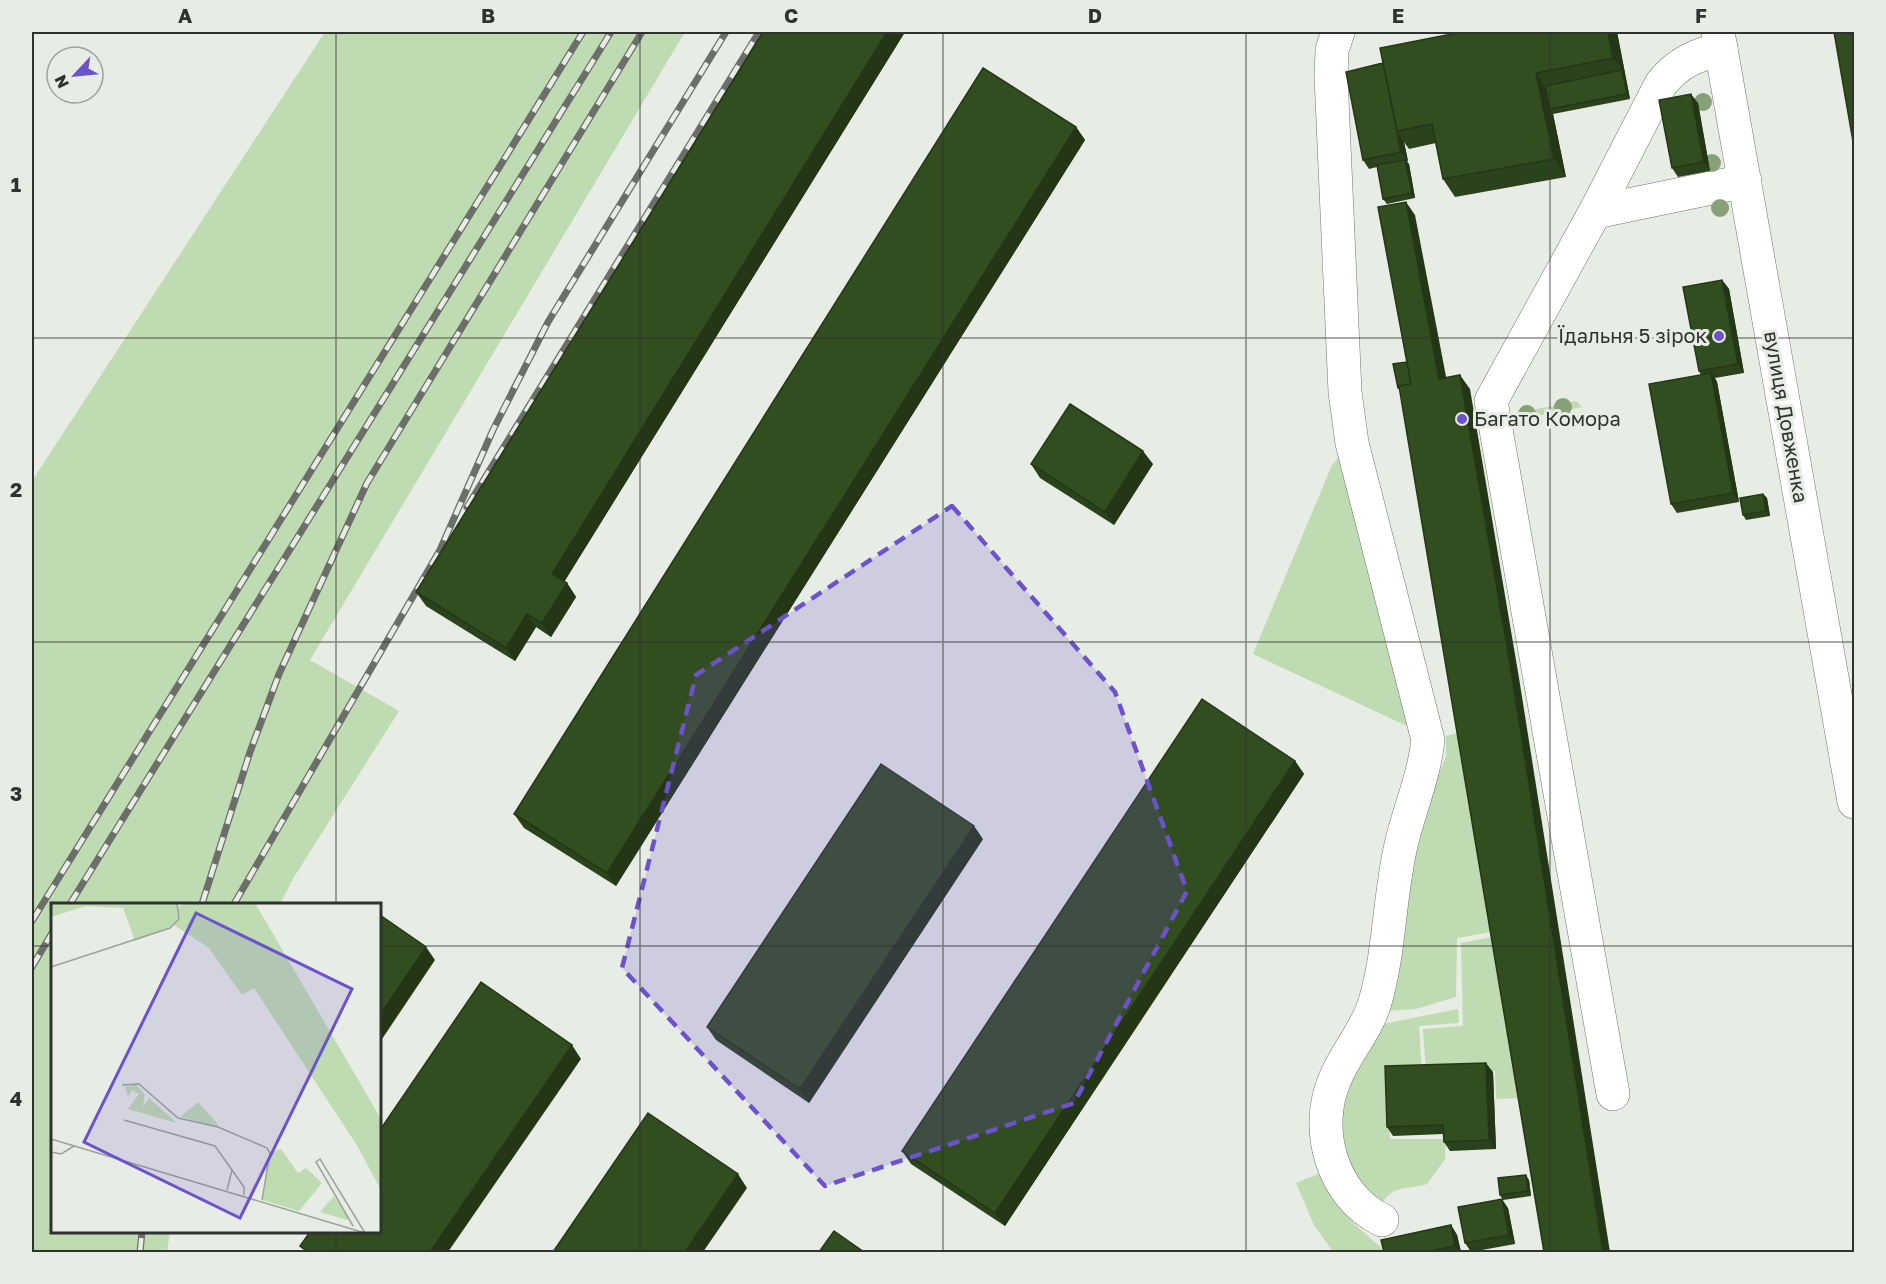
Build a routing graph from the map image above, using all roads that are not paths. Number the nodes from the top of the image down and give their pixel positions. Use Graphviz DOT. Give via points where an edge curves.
graph roads {
  1 [pos="1338,32"];
  2 [pos="1720,40"];
  3 [pos="1745,181"];
  4 [pos="1595,212"];
  5 [pos="1854,802"];
  6 [pos="1613,1094"];
  7 [pos="1382,1220"];
  1 -- 7 [label="main road" via="1332,50 1331,77 1345,392 1352,442 1428,740 1401,846 1375,1002 1334,1080 1328,1110 1332,1165 1366,1212"];
  2 -- 3 [label="main road, вулиця Довженка"];
  2 -- 4 [label="main road" via="1678,65 1665,79"];
  3 -- 4 [label="main road"];
  3 -- 5 [label="main road, вулиця Довженка"];
  4 -- 6 [label="main road" via="1491,401"];
}
